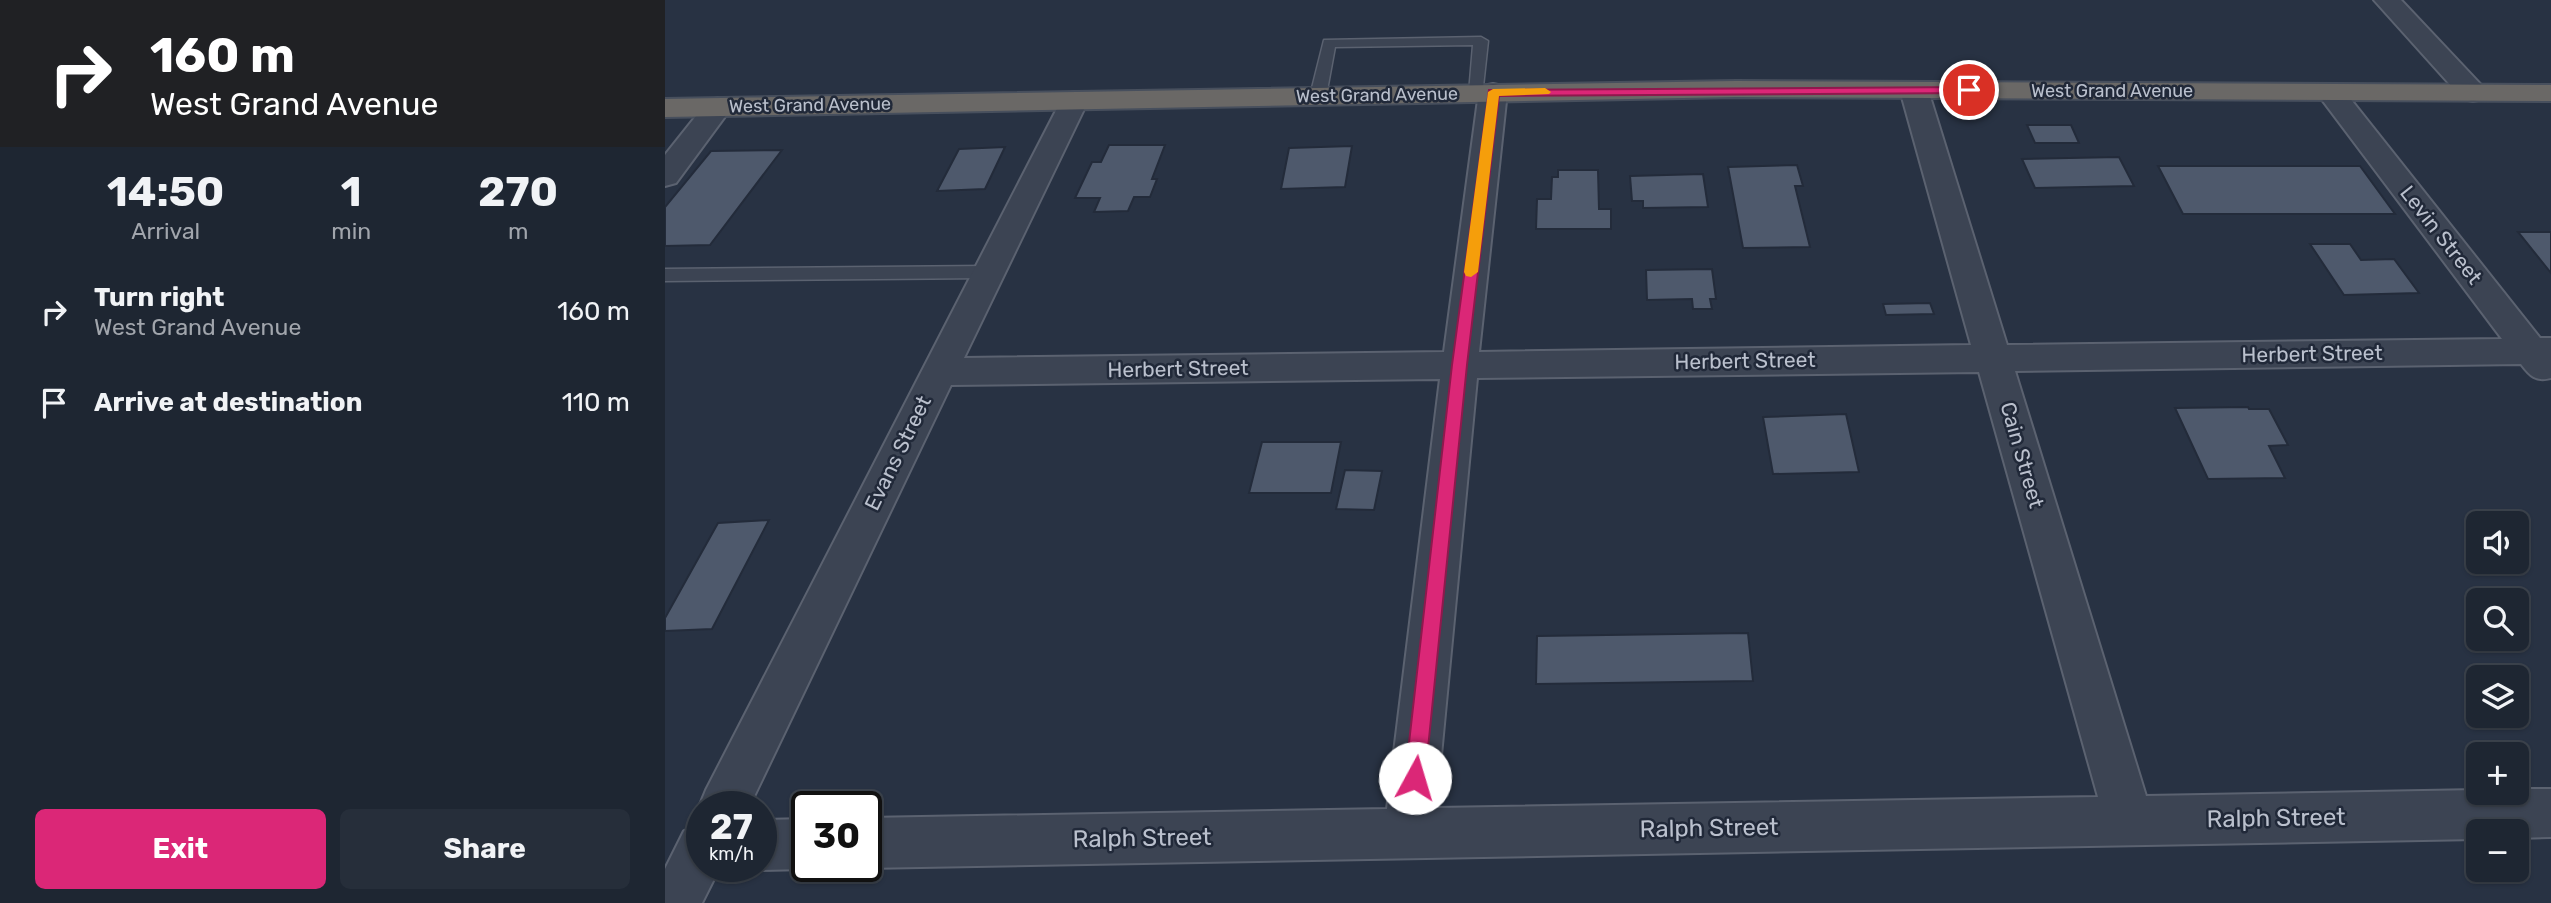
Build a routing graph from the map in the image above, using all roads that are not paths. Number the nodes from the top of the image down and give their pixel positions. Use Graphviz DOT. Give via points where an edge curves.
graph roads {
  1 [pos="2387,0"];
  2 [pos="1914,90"];
  3 [pos="1485,92"];
  4 [pos="2330,93"];
  5 [pos="2473,93"];
  6 [pos="2551,93"];
  7 [pos="1318,96"];
  8 [pos="1074,101"];
  9 [pos="718,107"];
  10 [pos="665,108"];
  11 [pos="665,176"];
  12 [pos="988,272"];
  13 [pos="665,275"];
  14 [pos="1994,359"];
  15 [pos="2544,360"];
  16 [pos="1460,365"];
  17 [pos="938,372"];
  18 [pos="731,791"];
  19 [pos="2551,813"];
  20 [pos="2129,821"];
  21 [pos="1409,833"];
  22 [pos="882,843"];
  23 [pos="686,881"];
  24 [pos="675,903"];
  1 -- 5 [label="street"];
  2 -- 3 [label="highway, West Grand Avenue"];
  2 -- 4 [label="highway, West Grand Avenue"];
  2 -- 14 [label="street, Cain Street"];
  3 -- 7 [label="highway, West Grand Avenue"];
  3 -- 7 [label="lane" via="1481,41 1329,43"];
  3 -- 16 [label="street"];
  4 -- 5 [label="highway, West Grand Avenue"];
  4 -- 15 [label="street, Levin Street"];
  5 -- 6 [label="highway, West Grand Avenue"];
  7 -- 8 [label="highway, West Grand Avenue"];
  8 -- 9 [label="highway, West Grand Avenue"];
  8 -- 12 [label="street, Evans Street"];
  9 -- 10 [label="highway, West Grand Avenue"];
  9 -- 11 [label="street"];
  12 -- 13 [label="lane"];
  12 -- 17 [label="street, Evans Street"];
  14 -- 15 [label="street, Herbert Street"];
  14 -- 16 [label="street, Herbert Street"];
  14 -- 20 [label="street, Cain Street"];
  16 -- 17 [label="street, Herbert Street"];
  16 -- 21 [label="street"];
  17 -- 18 [label="street, Evans Street"];
  19 -- 20 [label="street, Ralph Street"];
  20 -- 21 [label="street, Ralph Street"];
  21 -- 22 [label="street, Ralph Street"];
  23 -- 24 [label="street"];
}
